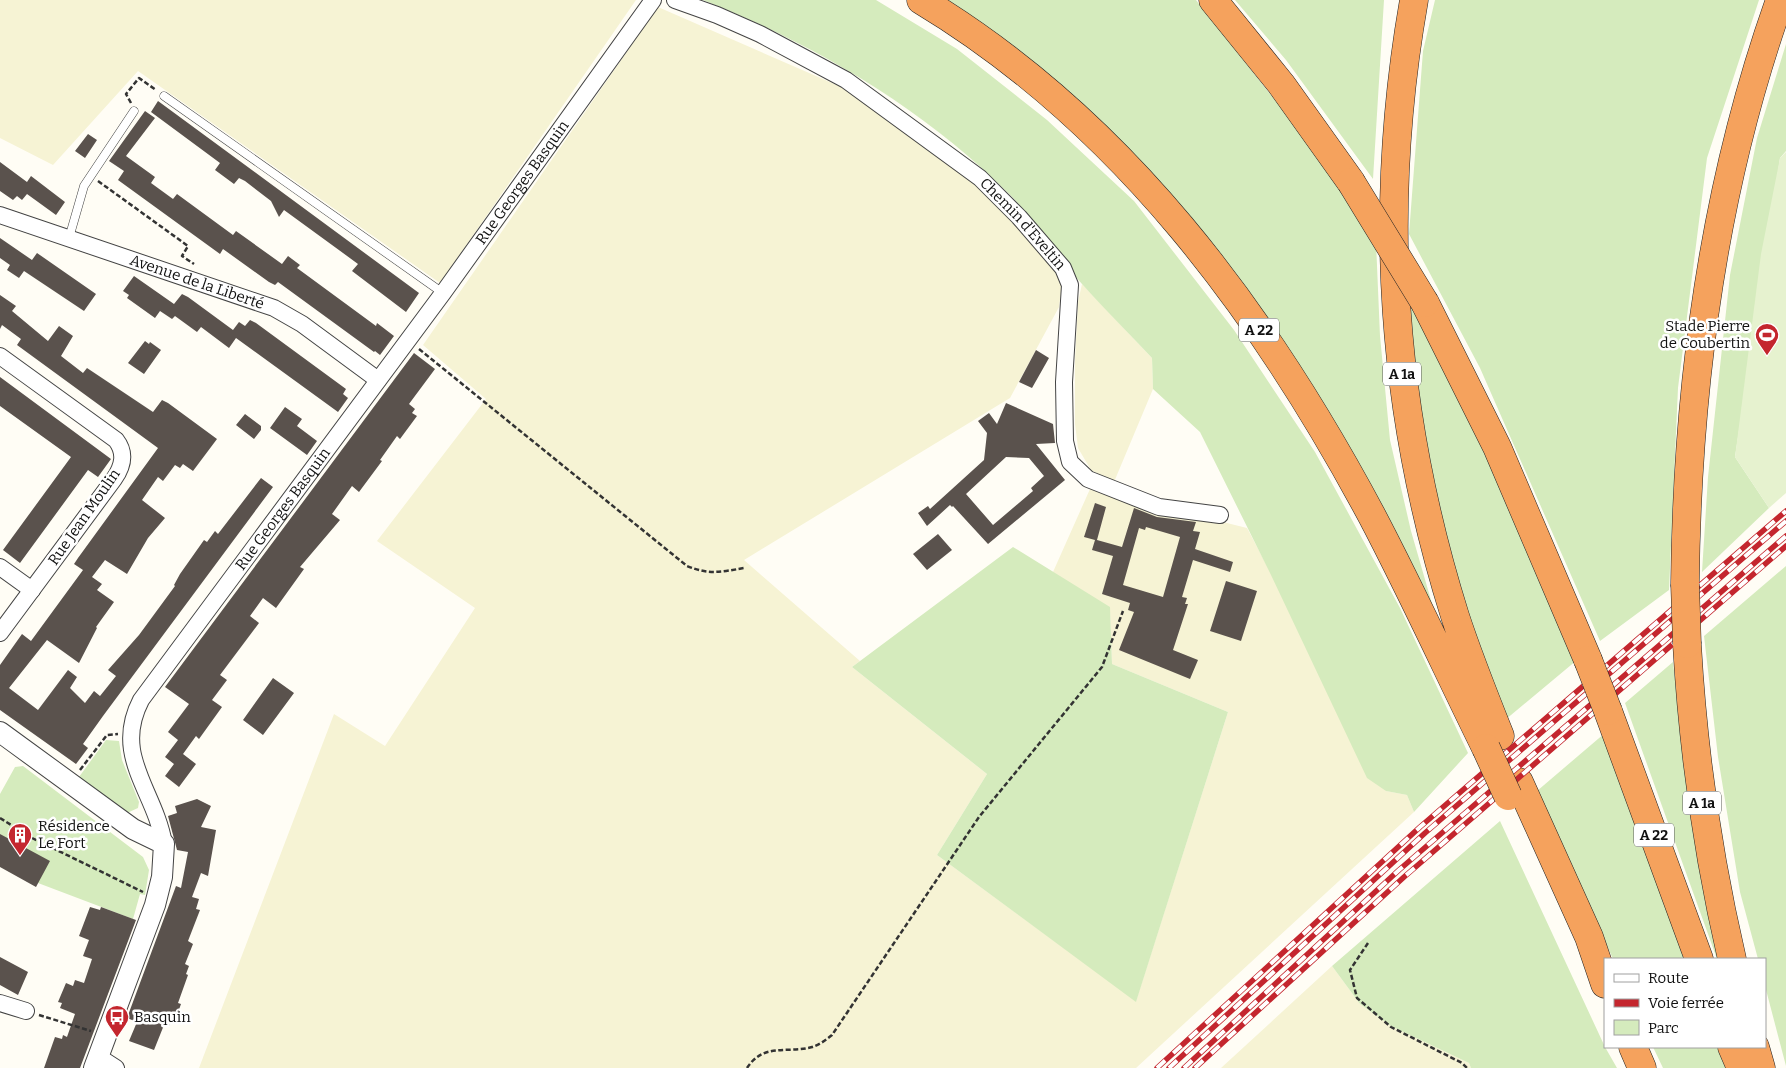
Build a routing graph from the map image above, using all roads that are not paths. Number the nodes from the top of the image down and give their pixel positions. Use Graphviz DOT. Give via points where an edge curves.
graph roads {
  1 [pos="674,0"];
  2 [pos="921,0"];
  3 [pos="1213,0"];
  4 [pos="1414,0"];
  5 [pos="1780,0"];
  6 [pos="652,1"];
  7 [pos="164,96"];
  8 [pos="134,111"];
  9 [pos="0,215"];
  10 [pos="69,238"];
  11 [pos="443,293"];
  12 [pos="0,356"];
  13 [pos="378,380"];
  14 [pos="1220,515"];
  15 [pos="0,567"];
  16 [pos="32,590"];
  17 [pos="0,633"];
  18 [pos="0,732"];
  19 [pos="1493,742"];
  20 [pos="1513,789"];
  21 [pos="164,844"];
  22 [pos="1699,958"];
  23 [pos="1732,958"];
  24 [pos="1604,981"];
  25 [pos="1604,988"];
  26 [pos="0,1003"];
  27 [pos="26,1011"];
  28 [pos="1633,1048"];
  29 [pos="1732,1048"];
  30 [pos="1755,1048"];
  31 [pos="97,1062"];
  32 [pos="116,1068"];
  33 [pos="1642,1068"];
  34 [pos="1740,1068"];
  35 [pos="1761,1068"];
  1 -- 14 [label="street, Chemin d'Eveltin" via="760,34 846,80 980,178 1019,217 1062,268 1070,285 1064,382 1065,441 1070,462 1088,479 1160,507"];
  2 -- 19 [label="highway, A 22" via="982,40 1059,101 1146,185 1214,266 1281,360 1343,464"];
  3 -- 22 [label="highway, A 22, bridge" via="1281,84 1351,182 1425,303 1464,377 1501,455 1588,660"];
  4 -- 19 [label="highway, A 1a" via="1400,86 1394,181 1394,296 1401,366 1410,427 1445,581"];
  5 -- 23 [label="highway, A 1a, bridge" via="1742,122 1723,200 1704,309 1690,432 1684,584 1687,644 1701,794"];
  6 -- 11 [label="street, Rue Georges Basquin"];
  7 -- 11 [label="lane"];
  8 -- 10 [label="lane" via="84,186"];
  9 -- 10 [label="street, Avenue de la Liberté"];
  10 -- 13 [label="street, Avenue de la Liberté" via="263,304 288,316"];
  11 -- 13 [label="street, Rue Georges Basquin"];
  12 -- 16 [label="street, Rue Jean Moulin" via="111,436 122,452 120,468 114,479"];
  13 -- 21 [label="street, Rue Georges Basquin" via="137,707 130,734 134,761 159,821"];
  15 -- 16 [label="street"];
  16 -- 17 [label="street, Rue Jean Moulin"];
  18 -- 21 [label="street" via="133,829"];
  19 -- 20 [label="highway, A 22, bridge"];
  20 -- 24 [label="highway" via="1589,937"];
  20 -- 25 [label="highway, A 22" via="1576,946"];
  21 -- 31 [label="street, Rue Georges Basquin" via="162,877 155,905"];
  26 -- 27 [label="street"];
  28 -- 33 [label="highway"];
  29 -- 34 [label="highway"];
  30 -- 35 [label="highway"];
  31 -- 32 [label="street"];
}
